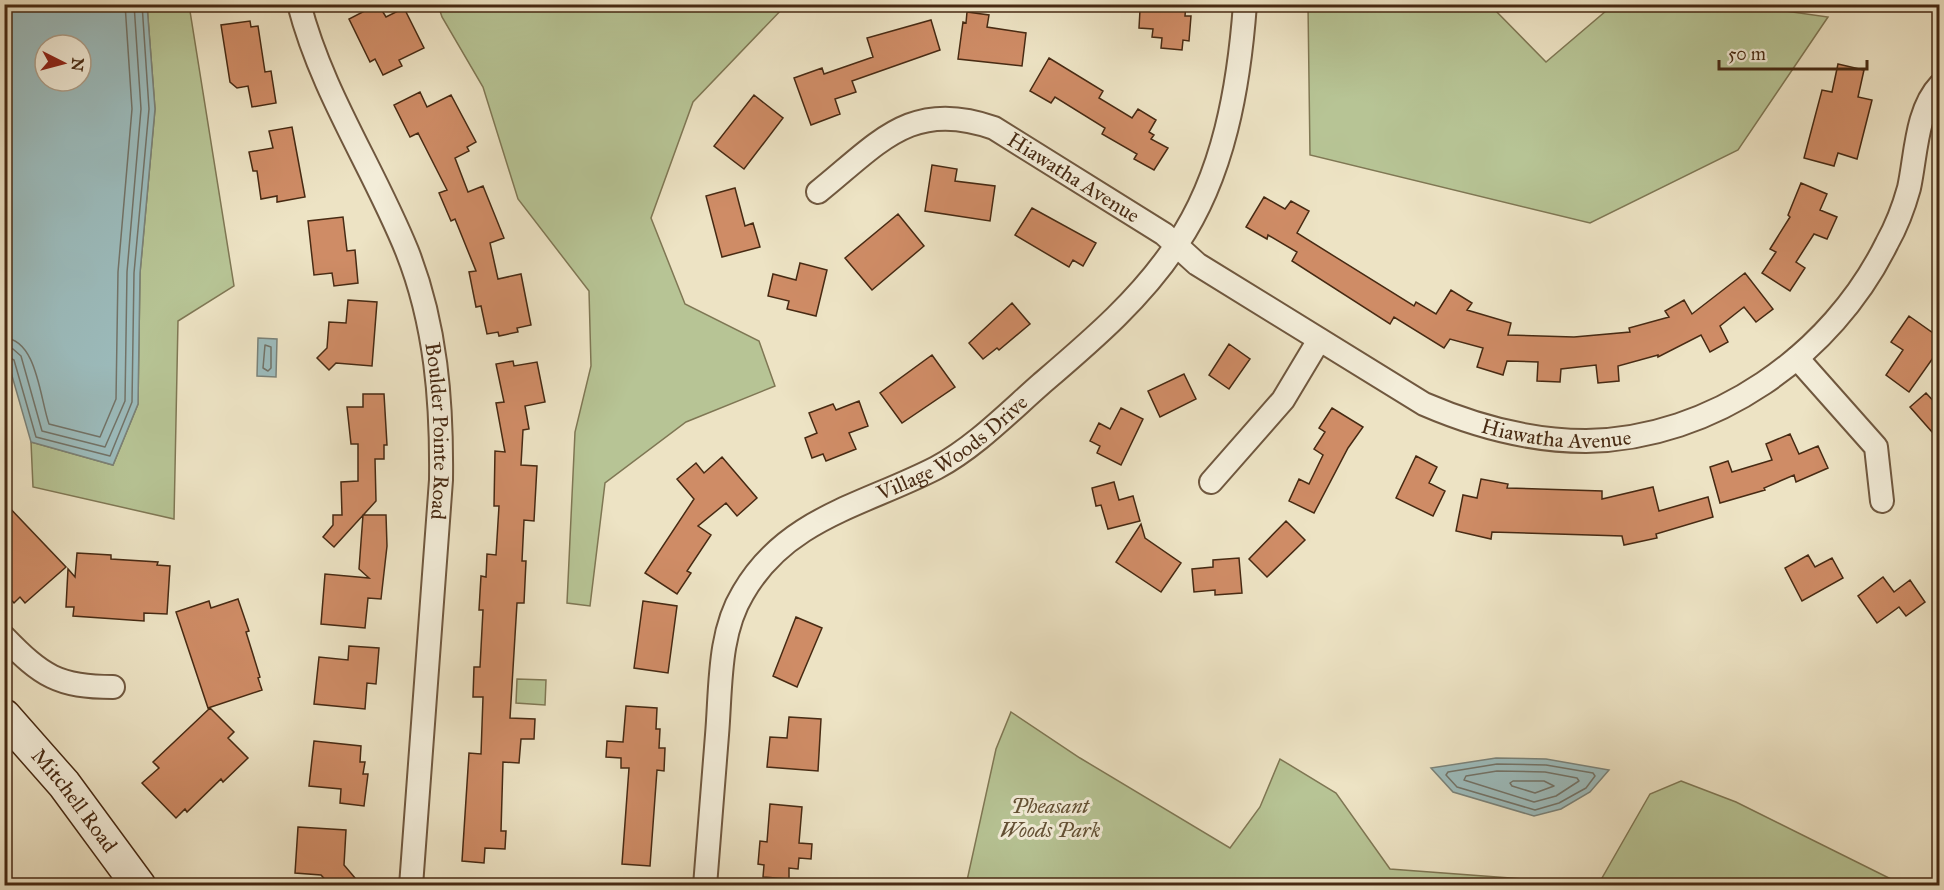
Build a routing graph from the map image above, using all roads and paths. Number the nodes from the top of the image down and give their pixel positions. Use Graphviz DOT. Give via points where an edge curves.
graph roads {
  1 [pos="299,4"];
  2 [pos="1245,4"];
  3 [pos="1940,85"];
  4 [pos="818,192"];
  5 [pos="1177,245"];
  6 [pos="1319,340"];
  7 [pos="1797,358"];
  8 [pos="1211,482"];
  9 [pos="1882,501"];
  10 [pos="7,645"];
  11 [pos="113,687"];
  12 [pos="4,716"];
  13 [pos="140,885"];
  14 [pos="411,885"];
  15 [pos="705,885"];
  1 -- 14 [label="street, Boulder Pointe Road" via="309,44 330,93 408,252 436,365 441,480"];
  2 -- 5 [label="street, Village Woods Drive" via="1234,102 1217,159"];
  3 -- 7 [label="street, Hiawatha Avenue" via="1925,110 1908,191 1888,243 1861,288 1826,331"];
  4 -- 5 [label="street, Hiawatha Avenue" via="896,130 921,120 971,120 994,128"];
  5 -- 6 [label="street, Hiawatha Avenue" via="1197,264"];
  5 -- 15 [label="street, Village Woods Drive" via="1099,334 972,444 930,471 820,520 789,538 762,564 741,594 728,629"];
  6 -- 7 [label="street, Hiawatha Avenue" via="1405,393 1453,417 1497,430 1587,441 1640,436 1692,420 1741,398"];
  6 -- 8 [label="street" via="1283,400"];
  7 -- 9 [label="street" via="1876,447"];
  10 -- 11 [label="street" via="42,673 67,685"];
  12 -- 13 [label="main road, Mitchell Road" via="64,784"];
}
